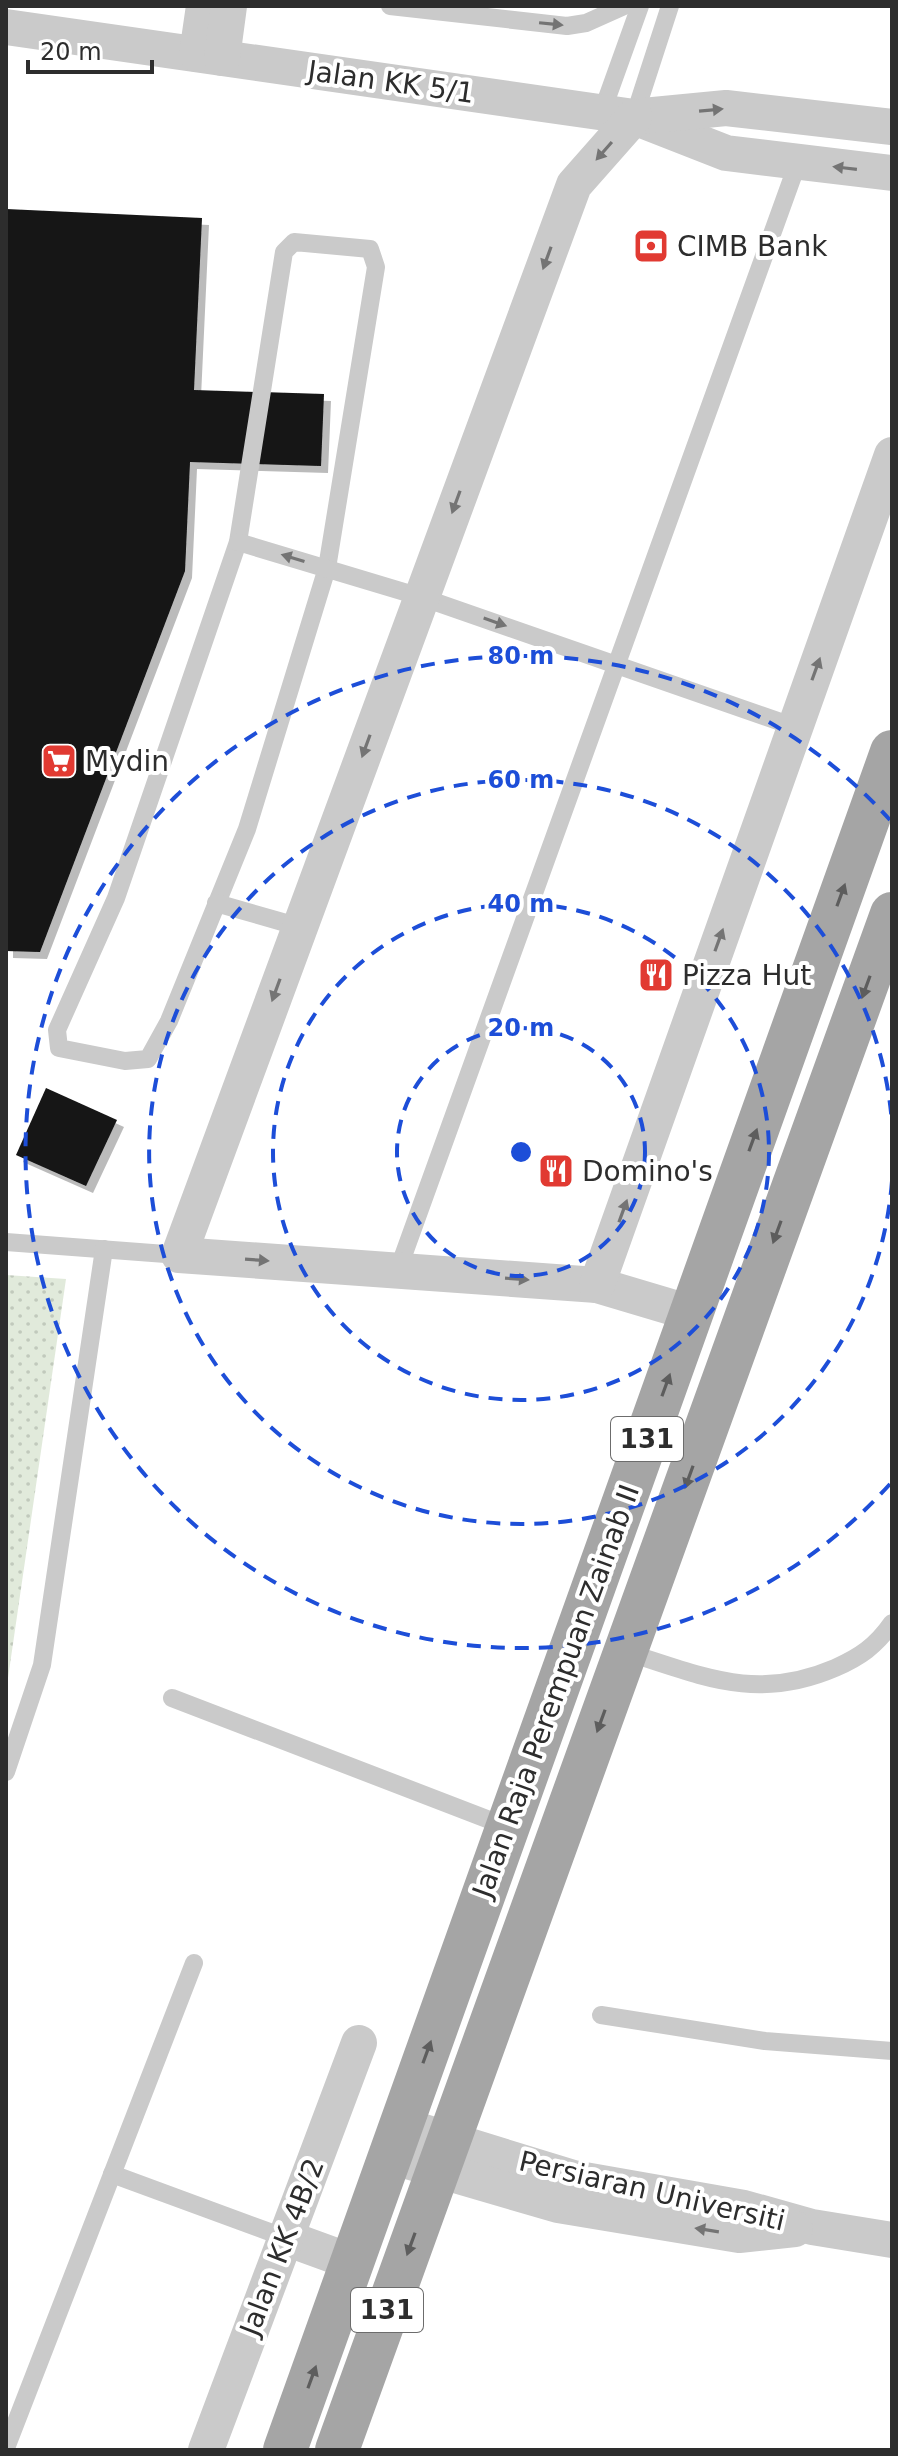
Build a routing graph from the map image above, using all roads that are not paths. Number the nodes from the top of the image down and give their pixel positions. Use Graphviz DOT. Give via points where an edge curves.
graph roads {
  1 [pos="204,6"];
  2 [pos="229,6"];
  3 [pos="390,6"];
  4 [pos="624,6"];
  5 [pos="640,6"];
  6 [pos="670,6"];
  7 [pos="6,27"];
  8 [pos="209,56"];
  9 [pos="618,114"];
  10 [pos="892,127"];
  11 [pos="798,162"];
  12 [pos="892,173"];
  13 [pos="892,455"];
  14 [pos="238,542"];
  15 [pos="327,568"];
  16 [pos="421,597"];
  17 [pos="617,665"];
  18 [pos="795,727"];
  19 [pos="892,752"];
  20 [pos="216,903"];
  21 [pos="892,914"];
  22 [pos="300,927"];
  23 [pos="6,1242"];
  24 [pos="104,1249"];
  25 [pos="179,1255"];
  26 [pos="398,1270"];
  27 [pos="597,1285"];
  28 [pos="691,1313"];
  29 [pos="892,1623"];
  30 [pos="626,1652"];
  31 [pos="172,1698"];
  32 [pos="6,1772"];
  33 [pos="508,1827"];
  34 [pos="194,1963"];
  35 [pos="601,2015"];
  36 [pos="359,2043"];
  37 [pos="892,2051"];
  38 [pos="396,2141"];
  39 [pos="443,2156"];
  40 [pos="112,2174"];
  41 [pos="286,2238"];
  42 [pos="892,2240"];
  43 [pos="352,2262"];
  44 [pos="6,2448"];
  45 [pos="206,2450"];
  46 [pos="285,2450"];
  47 [pos="337,2450"];
  1 -- 8 [label="street"];
  2 -- 8 [label="street"];
  3 -- 4 [label="lane, one-way" via="567,26"];
  5 -- 9 [label="lane"];
  6 -- 9 [label="lane"];
  7 -- 8 [label="street, Jalan KK 5/1"];
  8 -- 9 [label="street, Jalan KK 5/1"];
  9 -- 10 [label="street, Jalan KK 5/1, one-way" via="726,108"];
  9 -- 11 [label="street, Jalan KK 5/1" via="726,153"];
  9 -- 16 [label="street, one-way" via="574,185"];
  12 -- 11 [label="street, Jalan KK 5/1, one-way"];
  11 -- 17 [label="lane"];
  18 -- 13 [label="street, one-way"];
  15 -- 14 [label="lane, one-way"];
  14 -- 15 [label="lane" via="284,252 294,242 370,249 376,267"];
  14 -- 20 [label="lane" via="116,898 57,1030 59,1048 125,1061 148,1059 169,1021"];
  15 -- 16 [label="lane"];
  15 -- 20 [label="lane" via="247,829"];
  16 -- 17 [label="lane, one-way"];
  16 -- 22 [label="street, one-way"];
  17 -- 18 [label="lane"];
  17 -- 26 [label="lane"];
  27 -- 18 [label="street, one-way"];
  28 -- 19 [label="main road, Jalan Raja Perempuan Zainab II / 131, one-way"];
  20 -- 22 [label="lane"];
  21 -- 30 [label="main road, Jalan Raja Perempuan Zainab II / 131, one-way"];
  22 -- 25 [label="street, one-way"];
  23 -- 24 [label="lane"];
  24 -- 25 [label="lane"];
  24 -- 32 [label="lane" via="42,1665"];
  25 -- 26 [label="street, one-way"];
  26 -- 27 [label="street, one-way"];
  27 -- 28 [label="street"];
  33 -- 28 [label="main road, Jalan Raja Perempuan Zainab II / 131, one-way"];
  29 -- 30 [label="lane" via="862,1656 810,1678 761,1687 715,1680"];
  30 -- 39 [label="main road, Jalan Raja Perempuan Zainab II / 131, one-way"];
  31 -- 33 [label="lane"];
  38 -- 33 [label="main road, Jalan Raja Perempuan Zainab II / 131, one-way"];
  34 -- 40 [label="lane"];
  35 -- 37 [label="lane" via="765,2041"];
  36 -- 41 [label="street, Jalan KK 4B/2"];
  38 -- 39 [label="street, Persiaran Universiti"];
  38 -- 43 [label="main road, Jalan Raja Perempuan Zainab II / 131"];
  39 -- 42 [label="street, Persiaran Universiti" via="744,2208 812,2227"];
  39 -- 47 [label="main road, Jalan Raja Perempuan Zainab II / 131, one-way"];
  40 -- 41 [label="lane"];
  40 -- 44 [label="lane"];
  41 -- 43 [label="street"];
  41 -- 45 [label="street, Jalan KK 4B/2"];
  46 -- 43 [label="main road, Jalan Raja Perempuan Zainab II / 131, one-way"];
}
